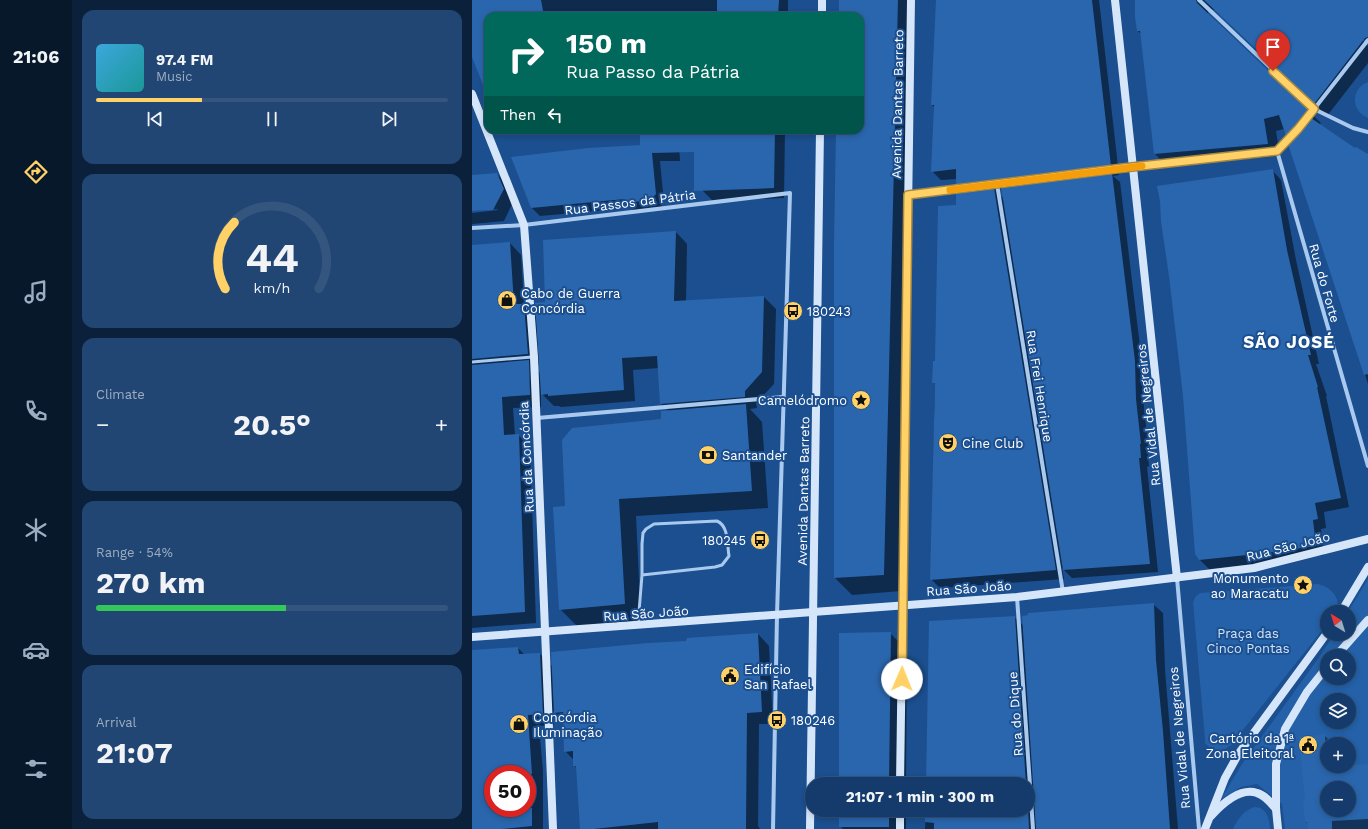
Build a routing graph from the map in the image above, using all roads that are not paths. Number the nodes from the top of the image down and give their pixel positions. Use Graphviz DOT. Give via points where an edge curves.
graph roads {
  1 [pos="822,0"];
  2 [pos="911,0"];
  3 [pos="1115,0"];
  4 [pos="1199,0"];
  5 [pos="822,12"];
  6 [pos="1368,40"];
  7 [pos="472,94"];
  8 [pos="1314,109"];
  9 [pos="484,117"];
  10 [pos="1368,132"];
  11 [pos="491,134"];
  12 [pos="820,134"];
  13 [pos="1277,151"];
  14 [pos="1134,167"];
  15 [pos="998,184"];
  16 [pos="790,193"];
  17 [pos="908,195"];
  18 [pos="524,225"];
  19 [pos="472,228"];
  20 [pos="534,357"];
  21 [pos="472,362"];
  22 [pos="783,397"];
  23 [pos="537,418"];
  24 [pos="1368,466"];
  25 [pos="1368,539"];
  26 [pos="1368,567"];
  27 [pos="642,575"];
  28 [pos="1177,578"];
  29 [pos="1063,592"];
  30 [pos="1017,597"];
  31 [pos="903,604"];
  32 [pos="1345,605"];
  33 [pos="813,612"];
  34 [pos="776,615"];
  35 [pos="1368,620"];
  36 [pos="638,625"];
  37 [pos="546,632"];
  38 [pos="472,637"];
  39 [pos="1321,641"];
  40 [pos="1342,649"];
  41 [pos="1320,676"];
  42 [pos="900,777"];
  43 [pos="1276,809"];
  44 [pos="900,817"];
  45 [pos="1209,819"];
  46 [pos="553,829"];
  47 [pos="773,829"];
  48 [pos="810,829"];
  49 [pos="900,829"];
  50 [pos="1033,829"];
  51 [pos="1199,829"];
  52 [pos="1205,829"];
  53 [pos="1278,829"];
  1 -- 5 [label="street"];
  2 -- 17 [label="street, Avenida Dantas Barreto"];
  3 -- 14 [label="street, Rua Vidal de Negreiros"];
  4 -- 8 [label="street"];
  6 -- 8 [label="street"];
  7 -- 9 [label="street, Rua da Concórdia"];
  8 -- 10 [label="street" via="1353,128"];
  8 -- 13 [label="street"];
  11 -- 18 [label="street, Rua da Concórdia"];
  12 -- 33 [label="street, Avenida Dantas Barreto"];
  13 -- 14 [label="street"];
  13 -- 24 [label="street, Rua do Forte"];
  14 -- 15 [label="street"];
  14 -- 28 [label="street, Rua Vidal de Negreiros"];
  15 -- 17 [label="street"];
  15 -- 29 [label="street, Rua Frei Henrique"];
  16 -- 18 [label="street, Rua Passos da Pátria"];
  16 -- 22 [label="street, Avenida Dantas Barreto"];
  17 -- 31 [label="street, Avenida Dantas Barreto"];
  18 -- 19 [label="street, Rua Passos da Pátria"];
  18 -- 20 [label="street, Rua da Concórdia"];
  20 -- 21 [label="lane"];
  20 -- 23 [label="street, Rua da Concórdia"];
  22 -- 23 [label="street"];
  22 -- 34 [label="street, Avenida Dantas Barreto"];
  23 -- 37 [label="street, Rua da Concórdia"];
  25 -- 28 [label="street, Rua São João" via="1254,568"];
  26 -- 32 [label="street"];
  27 -- 27 [label="lane" via="643,533 649,527 654,524 717,522 723,525 729,556 722,565"];
  27 -- 36 [label="lane"];
  28 -- 29 [label="street, Rua São João"];
  28 -- 51 [label="street, Rua Vidal de Negreiros"];
  29 -- 30 [label="street, Rua São João"];
  30 -- 31 [label="street, Rua São João"];
  30 -- 50 [label="street, Rua do Dique"];
  31 -- 33 [label="street, Rua São João"];
  31 -- 42 [label="street, Avenida Dantas Barreto"];
  33 -- 34 [label="street, Rua São João"];
  33 -- 48 [label="street, Avenida Dantas Barreto"];
  34 -- 36 [label="street, Rua São João"];
  34 -- 47 [label="street, Avenida Dantas Barreto"];
  35 -- 40 [label="street"];
  36 -- 37 [label="street, Rua São João"];
  37 -- 38 [label="street, Rua São João"];
  37 -- 46 [label="street, Rua da Concórdia"];
  39 -- 45 [label="street" via="1239,753 1225,778"];
  41 -- 43 [label="street" via="1285,729 1276,764"];
  43 -- 45 [label="street" via="1257,793 1248,792 1222,804"];
  43 -- 53 [label="street"];
  44 -- 49 [label="street"];
  45 -- 52 [label="street"];
}
